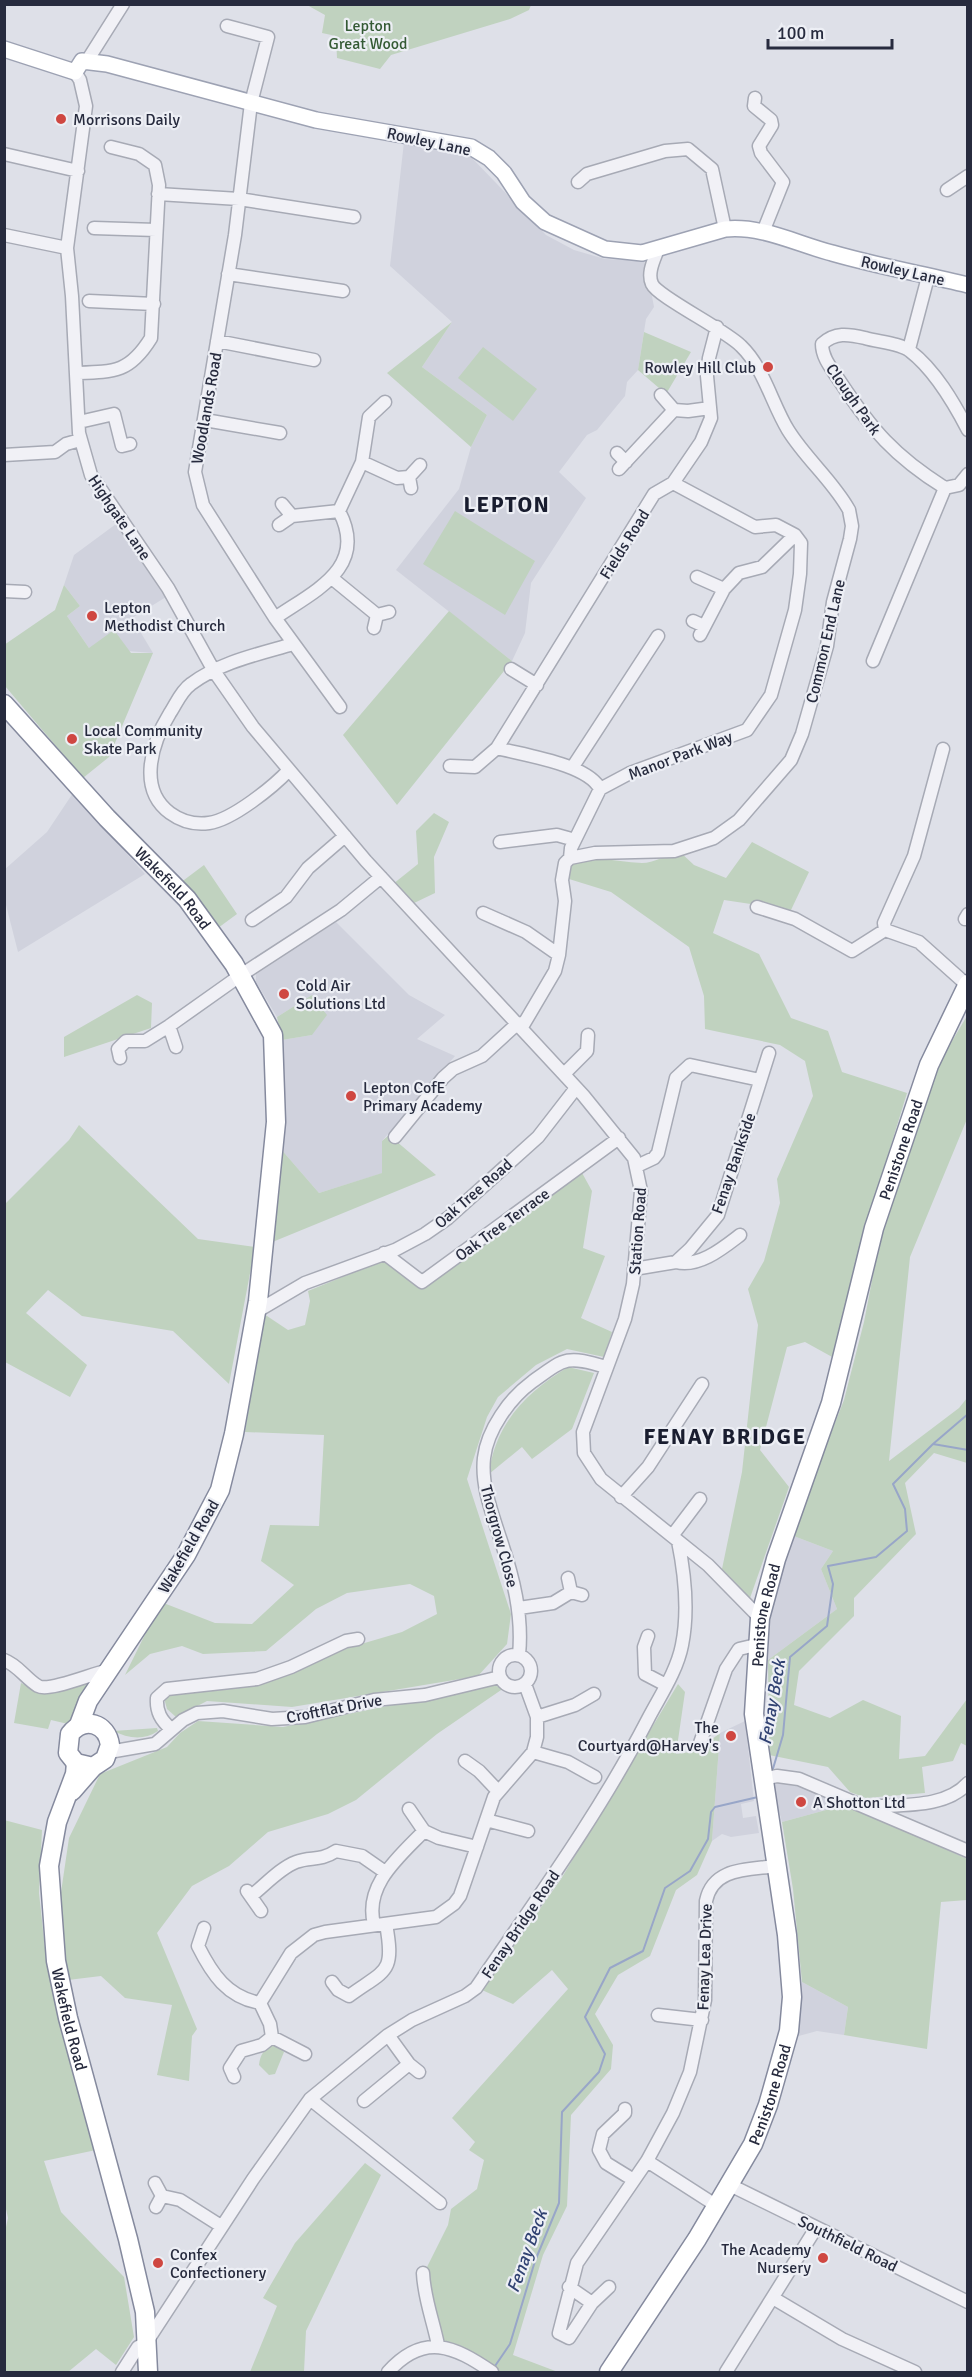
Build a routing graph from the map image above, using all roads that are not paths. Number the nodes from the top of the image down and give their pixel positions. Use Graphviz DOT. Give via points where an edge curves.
graph roads {
  1 [pos="123,4"];
  2 [pos="227,26"];
  3 [pos="4,49"];
  4 [pos="87,61"];
  5 [pos="75,72"];
  6 [pos="755,98"];
  7 [pos="251,103"];
  8 [pos="111,147"];
  9 [pos="4,154"];
  10 [pos="78,171"];
  11 [pos="968,176"];
  12 [pos="578,182"];
  13 [pos="947,189"];
  14 [pos="158,194"];
  15 [pos="239,199"];
  16 [pos="354,217"];
  17 [pos="94,228"];
  18 [pos="724,229"];
  19 [pos="156,230"];
  20 [pos="763,232"];
  21 [pos="4,234"];
  22 [pos="67,248"];
  23 [pos="658,249"];
  24 [pos="228,274"];
  25 [pos="928,277"];
  26 [pos="968,285"];
  27 [pos="343,291"];
  28 [pos="88,301"];
  29 [pos="154,304"];
  30 [pos="717,327"];
  31 [pos="217,341"];
  32 [pos="909,349"];
  33 [pos="314,360"];
  34 [pos="77,373"];
  35 [pos="662,395"];
  36 [pos="385,402"];
  37 [pos="711,408"];
  38 [pos="674,410"];
  39 [pos="204,420"];
  40 [pos="79,422"];
  41 [pos="968,430"];
  42 [pos="280,433"];
  43 [pos="80,440"];
  44 [pos="130,444"];
  45 [pos="4,455"];
  46 [pos="621,461"];
  47 [pos="362,462"];
  48 [pos="420,465"];
  49 [pos="968,474"];
  50 [pos="673,483"];
  51 [pos="945,488"];
  52 [pos="282,504"];
  53 [pos="339,511"];
  54 [pos="292,516"];
  55 [pos="279,525"];
  56 [pos="795,535"];
  57 [pos="697,578"];
  58 [pos="333,579"];
  59 [pos="724,589"];
  60 [pos="4,591"];
  61 [pos="25,592"];
  62 [pos="276,618"];
  63 [pos="380,618"];
  64 [pos="699,627"];
  65 [pos="658,636"];
  66 [pos="293,644"];
  67 [pos="873,661"];
  68 [pos="511,669"];
  69 [pos="214,671"];
  70 [pos="537,685"];
  71 [pos="4,704"];
  72 [pos="340,707"];
  73 [pos="497,748"];
  74 [pos="943,749"];
  75 [pos="450,766"];
  76 [pos="572,768"];
  77 [pos="289,770"];
  78 [pos="600,789"];
  79 [pos="345,836"];
  80 [pos="575,840"];
  81 [pos="500,842"];
  82 [pos="570,858"];
  83 [pos="366,861"];
  84 [pos="381,877"];
  85 [pos="757,907"];
  86 [pos="483,913"];
  87 [pos="252,920"];
  88 [pos="885,930"];
  89 [pos="559,955"];
  90 [pos="238,969"];
  91 [pos="967,984"];
  92 [pos="520,1025"];
  93 [pos="169,1026"];
  94 [pos="588,1035"];
  95 [pos="176,1047"];
  96 [pos="769,1053"];
  97 [pos="120,1059"];
  98 [pos="564,1074"];
  99 [pos="760,1080"];
  100 [pos="576,1088"];
  101 [pos="395,1137"];
  102 [pos="619,1138"];
  103 [pos="638,1166"];
  104 [pos="740,1235"];
  105 [pos="384,1253"];
  106 [pos="676,1262"];
  107 [pos="634,1269"];
  108 [pos="252,1314"];
  109 [pos="606,1366"];
  110 [pos="702,1384"];
  111 [pos="621,1497"];
  112 [pos="700,1499"];
  113 [pos="675,1539"];
  114 [pos="568,1578"];
  115 [pos="519,1608"];
  116 [pos="760,1618"];
  117 [pos="349,1637"];
  118 [pos="642,1643"];
  119 [pos="756,1645"];
  120 [pos="519,1655"];
  121 [pos="4,1660"];
  122 [pos="500,1677"];
  123 [pos="102,1678"];
  124 [pos="525,1684"];
  125 [pos="666,1684"];
  126 [pos="594,1694"];
  127 [pos="537,1717"];
  128 [pos="87,1724"];
  129 [pos="171,1729"];
  130 [pos="700,1743"];
  131 [pos="109,1745"];
  132 [pos="533,1752"];
  133 [pos="465,1761"];
  134 [pos="84,1765"];
  135 [pos="595,1777"];
  136 [pos="968,1782"];
  137 [pos="768,1784"];
  138 [pos="498,1791"];
  139 [pos="408,1807"];
  140 [pos="866,1807"];
  141 [pos="486,1820"];
  142 [pos="424,1831"];
  143 [pos="528,1831"];
  144 [pos="477,1847"];
  145 [pos="968,1851"];
  146 [pos="776,1866"];
  147 [pos="385,1872"];
  148 [pos="261,1911"];
  149 [pos="380,1924"];
  150 [pos="204,1928"];
  151 [pos="332,1982"];
  152 [pos="260,2003"];
  153 [pos="658,2015"];
  154 [pos="702,2020"];
  155 [pos="388,2035"];
  156 [pos="272,2037"];
  157 [pos="305,2054"];
  158 [pos="409,2064"];
  159 [pos="419,2072"];
  160 [pos="234,2077"];
  161 [pos="368,2093"];
  162 [pos="310,2099"];
  163 [pos="625,2109"];
  164 [pos="647,2161"];
  165 [pos="632,2179"];
  166 [pos="156,2183"];
  167 [pos="730,2185"];
  168 [pos="440,2203"];
  169 [pos="717,2206"];
  170 [pos="221,2226"];
  171 [pos="816,2228"];
  172 [pos="423,2273"];
  173 [pos="569,2287"];
  174 [pos="609,2288"];
  175 [pos="772,2298"];
  176 [pos="968,2302"];
  177 [pos="592,2303"];
  178 [pos="146,2343"];
  179 [pos="438,2345"];
  180 [pos="122,2373"];
  181 [pos="148,2373"];
  182 [pos="388,2373"];
  183 [pos="492,2373"];
  184 [pos="609,2373"];
  185 [pos="726,2373"];
  186 [pos="915,2373"];
  1 -- 4 [label="street"];
  2 -- 7 [label="street, Woodlands Road" via="268,37"];
  3 -- 5 [label="main road"];
  4 -- 5 [label="main road" via="78,64"];
  4 -- 7 [label="main road, Rowley Lane"];
  5 -- 10 [label="street, Highgate Lane" via="86,106"];
  6 -- 20 [label="street" via="754,106 772,125 759,146 760,153 783,182"];
  7 -- 15 [label="street, Woodlands Road"];
  7 -- 23 [label="main road, Rowley Lane" via="316,120 471,147 489,158 523,202 560,231 605,249 642,253"];
  8 -- 14 [label="street" via="140,154 155,165"];
  9 -- 10 [label="street"];
  10 -- 22 [label="street, Highgate Lane"];
  11 -- 13 [label="street"];
  12 -- 18 [label="street" via="587,174 665,151 688,149 712,169"];
  14 -- 15 [label="street"];
  14 -- 19 [label="street"];
  15 -- 16 [label="street"];
  15 -- 24 [label="street, Woodlands Road"];
  17 -- 19 [label="street"];
  18 -- 20 [label="main road, Rowley Lane" via="738,227"];
  18 -- 23 [label="main road, Rowley Lane"];
  19 -- 29 [label="street"];
  20 -- 25 [label="main road, Rowley Lane"];
  21 -- 22 [label="street"];
  22 -- 34 [label="street, Highgate Lane"];
  23 -- 30 [label="street, Common End Lane" via="650,271 658,294"];
  24 -- 27 [label="street"];
  24 -- 31 [label="street, Woodlands Road"];
  25 -- 26 [label="main road, Rowley Lane"];
  25 -- 32 [label="street"];
  28 -- 29 [label="street"];
  29 -- 34 [label="street" via="151,338 140,355 126,367 110,372"];
  30 -- 37 [label="street" via="708,358"];
  30 -- 82 [label="street, Common End Lane" via="743,347 788,429 849,510 852,525 833,602 827,646 791,760 739,820 714,838 674,851 595,853"];
  31 -- 33 [label="street"];
  31 -- 39 [label="street, Woodlands Road"];
  32 -- 41 [label="street" via="956,406"];
  32 -- 51 [label="street, Clough Park" via="850,335 832,336 822,344 822,353 873,430 919,472"];
  34 -- 40 [label="street, Highgate Lane"];
  35 -- 38 [label="street"];
  36 -- 47 [label="street" via="364,415"];
  37 -- 38 [label="street"];
  37 -- 50 [label="street, Fields Road" via="701,442"];
  38 -- 46 [label="street"];
  39 -- 42 [label="street"];
  39 -- 62 [label="street, Woodlands Road" via="195,472 203,505"];
  40 -- 43 [label="street, Highgate Lane"];
  40 -- 44 [label="street" via="114,414 122,446"];
  43 -- 45 [label="street" via="55,452"];
  43 -- 69 [label="street, Highgate Lane" via="98,488 168,588"];
  47 -- 48 [label="street" via="410,483"];
  47 -- 53 [label="street"];
  49 -- 51 [label="street" via="959,485"];
  50 -- 56 [label="street" via="755,527 776,525"];
  50 -- 70 [label="street, Fields Road" via="654,494"];
  51 -- 67 [label="street"];
  52 -- 54 [label="street"];
  53 -- 54 [label="street"];
  53 -- 58 [label="street" via="347,544 342,565"];
  54 -- 55 [label="street"];
  56 -- 59 [label="street" via="762,567 739,573"];
  56 -- 78 [label="street, Manor Park Way" via="801,543 795,610 771,695 747,730 630,773"];
  57 -- 59 [label="street"];
  58 -- 62 [label="street"];
  58 -- 63 [label="street"];
  59 -- 64 [label="street"];
  60 -- 61 [label="street"];
  62 -- 66 [label="street, Woodlands Road"];
  65 -- 76 [label="street"];
  66 -- 69 [label="street"];
  66 -- 72 [label="street, Woodlands Road"];
  68 -- 70 [label="street"];
  69 -- 77 [label="street, Highgate Lane"];
  69 -- 77 [label="street" via="190,684 163,724 150,771 151,784 161,803 178,819 214,822 266,791"];
  70 -- 73 [label="street, Fields Road"];
  71 -- 90 [label="highway, Wakefield Road" via="187,899"];
  73 -- 75 [label="street, Fields Road" via="475,767"];
  73 -- 76 [label="street"];
  74 -- 88 [label="street" via="914,856 884,923"];
  76 -- 78 [label="street" via="596,781"];
  77 -- 79 [label="street, Highgate Lane"];
  78 -- 80 [label="street"];
  79 -- 83 [label="street, Highgate Lane"];
  79 -- 87 [label="street" via="308,868 286,897"];
  80 -- 81 [label="street" via="557,835"];
  80 -- 82 [label="street"];
  82 -- 89 [label="street" via="562,880 565,901"];
  83 -- 84 [label="street, Station Road"];
  84 -- 90 [label="street" via="341,910"];
  84 -- 92 [label="street, Station Road"];
  85 -- 88 [label="street" via="795,919 852,951"];
  86 -- 89 [label="street" via="526,932"];
  88 -- 91 [label="street" via="919,942"];
  89 -- 92 [label="street" via="555,971"];
  90 -- 93 [label="street"];
  90 -- 108 [label="highway, Wakefield Road" via="273,1035 276,1122 258,1301"];
  91 -- 116 [label="highway, Penistone Road" via="929,1065 874,1228 831,1403 776,1559"];
  92 -- 98 [label="street, Station Road"];
  92 -- 101 [label="street" via="482,1056 453,1069"];
  93 -- 95 [label="street"];
  93 -- 97 [label="street" via="145,1041 121,1044"];
  94 -- 98 [label="street" via="587,1051"];
  96 -- 99 [label="street, Fenay Bankside"];
  98 -- 100 [label="street, Station Road"];
  99 -- 103 [label="street" via="690,1065 676,1078 658,1153"];
  99 -- 106 [label="street, Fenay Bankside" via="718,1215"];
  100 -- 102 [label="street, Station Road"];
  100 -- 105 [label="street, Oak Tree Road" via="538,1137 448,1218 425,1234"];
  102 -- 103 [label="street, Station Road"];
  102 -- 105 [label="street, Oak Tree Terrace" via="422,1282"];
  103 -- 107 [label="street, Station Road" via="641,1191"];
  104 -- 106 [label="street" via="694,1262"];
  105 -- 108 [label="street, Oak Tree Road" via="305,1283"];
  106 -- 107 [label="street"];
  107 -- 109 [label="street, Station Road" via="630,1304"];
  108 -- 123 [label="highway, Wakefield Road" via="234,1434 220,1490 186,1555"];
  109 -- 111 [label="street, Station Road" via="582,1444 594,1471"];
  109 -- 115 [label="street, Thorgrow Close" via="566,1359 523,1389 493,1430 484,1458 486,1495"];
  110 -- 111 [label="street" via="648,1467"];
  111 -- 113 [label="street, Station Road"];
  112 -- 113 [label="street"];
  113 -- 116 [label="street, Station Road" via="708,1565"];
  113 -- 125 [label="street, Fenay Bridge Road" via="686,1587 683,1637"];
  114 -- 115 [label="street, Thorgrow Close" via="577,1593 553,1603"];
  115 -- 120 [label="street, Thorgrow Close"];
  116 -- 119 [label="highway, Penistone Road"];
  117 -- 129 [label="street" via="291,1667 257,1679 167,1689 157,1698 156,1708"];
  118 -- 125 [label="street" via="645,1674"];
  119 -- 130 [label="street" via="739,1649 726,1669"];
  119 -- 137 [label="highway, Penistone Road" via="754,1714"];
  120 -- 122 [label="street" via="505,1658 499,1667"];
  120 -- 124 [label="street" via="528,1660 532,1670"];
  121 -- 123 [label="street" via="39,1687 55,1688 79,1677"];
  122 -- 124 [label="street, Croftflat Drive" via="511,1687"];
  122 -- 129 [label="street, Croftflat Drive" via="298,1718 272,1719 210,1711 190,1716"];
  123 -- 128 [label="highway, Wakefield Road" via="88,1701"];
  124 -- 127 [label="street"];
  125 -- 155 [label="street, Fenay Bridge Road" via="602,1802 476,1988"];
  126 -- 127 [label="street" via="575,1705"];
  127 -- 132 [label="street"];
  128 -- 131 [label="highway" via="104,1730"];
  128 -- 134 [label="highway, Wakefield Road" via="67,1740 68,1753"];
  129 -- 131 [label="street, Croftflat Drive" via="155,1744 134,1748"];
  131 -- 134 [label="highway" via="105,1759"];
  132 -- 135 [label="street" via="568,1762"];
  132 -- 138 [label="street"];
  133 -- 138 [label="street"];
  134 -- 178 [label="highway, Wakefield Road" via="57,1822 49,1866 56,1961 84,2082 128,2239"];
  136 -- 140 [label="street" via="960,1792 942,1800"];
  137 -- 140 [label="street" via="799,1779"];
  137 -- 146 [label="highway, Penistone Road"];
  138 -- 141 [label="street"];
  139 -- 142 [label="street"];
  140 -- 145 [label="street"];
  141 -- 143 [label="street"];
  141 -- 144 [label="street"];
  142 -- 144 [label="street"];
  142 -- 147 [label="street"];
  144 -- 149 [label="street" via="454,1904 436,1917"];
  146 -- 154 [label="street, Fenay Lea Drive" via="729,1872 710,1888 706,1900"];
  146 -- 167 [label="highway, Penistone Road" via="791,1972 789,2031 760,2125"];
  147 -- 148 [label="street" via="362,1856 336,1851 327,1857 298,1861 249,1893"];
  147 -- 149 [label="street" via="372,1900"];
  149 -- 151 [label="street" via="390,1959 385,1971 349,1996"];
  149 -- 152 [label="street" via="325,1932 305,1941 291,1953"];
  150 -- 152 [label="street" via="193,1946 225,1989"];
  152 -- 156 [label="street"];
  153 -- 154 [label="street"];
  154 -- 164 [label="street, Fenay Lea Drive" via="683,2091"];
  155 -- 158 [label="street"];
  155 -- 162 [label="street, Fenay Bridge Road"];
  156 -- 157 [label="street"];
  156 -- 160 [label="street" via="262,2045 241,2051 230,2068"];
  158 -- 159 [label="street"];
  158 -- 161 [label="street"];
  162 -- 168 [label="street"];
  162 -- 170 [label="street, Fenay Bridge Road"];
  163 -- 165 [label="street" via="625,2113 610,2121 600,2139 600,2155"];
  164 -- 165 [label="street, Fenay Lea Drive"];
  164 -- 169 [label="street"];
  165 -- 173 [label="street, Fenay Lea Drive" via="577,2263"];
  166 -- 170 [label="street" via="159,2201 180,2200"];
  167 -- 169 [label="highway, Penistone Road"];
  167 -- 171 [label="street, Southfield Road"];
  169 -- 184 [label="highway, Penistone Road"];
  170 -- 178 [label="street, Fenay Bridge Road"];
  171 -- 175 [label="street"];
  171 -- 176 [label="street, Southfield Road"];
  172 -- 179 [label="street" via="424,2294"];
  173 -- 177 [label="street"];
  173 -- 177 [label="street, Fenay Lea Drive" via="559,2333 569,2338"];
  174 -- 177 [label="street, Fenay Lea Drive"];
  175 -- 185 [label="street"];
  175 -- 186 [label="street" via="842,2339"];
  178 -- 180 [label="street, Fenay Bridge Road" via="138,2347"];
  178 -- 181 [label="highway, Wakefield Road"];
  179 -- 182 [label="street" via="412,2352"];
  179 -- 183 [label="street" via="476,2361"];
}
